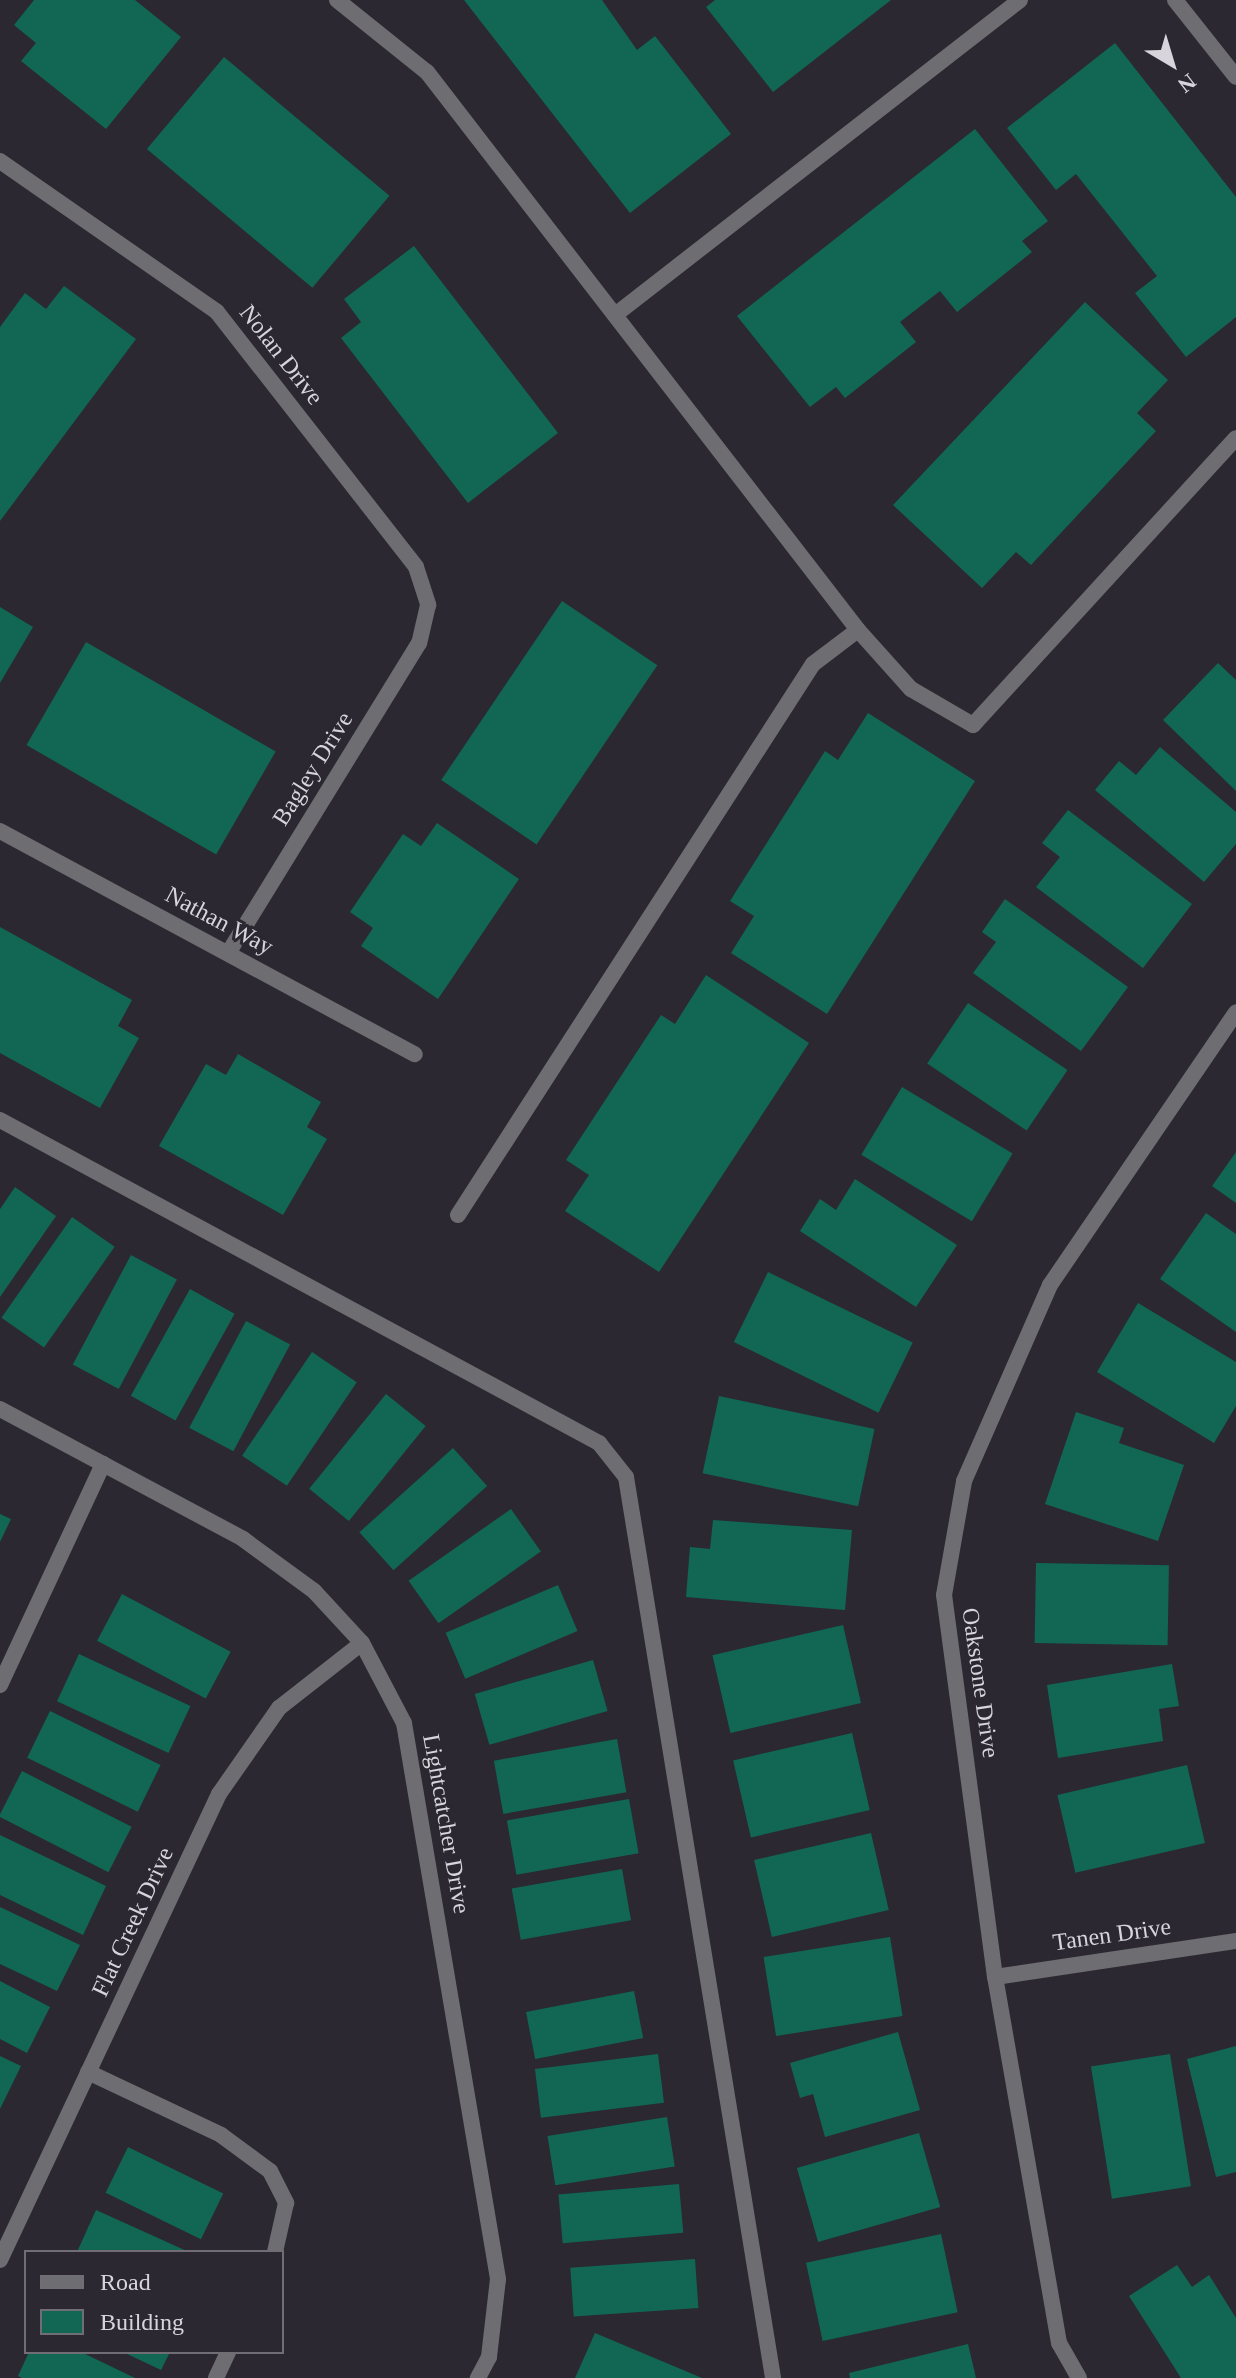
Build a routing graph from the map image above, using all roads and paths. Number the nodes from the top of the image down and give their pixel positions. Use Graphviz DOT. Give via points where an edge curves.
graph roads {
  1 [pos="337,0"];
  2 [pos="1020,0"];
  3 [pos="1175,0"];
  4 [pos="1236,77"];
  5 [pos="1,163"];
  6 [pos="615,315"];
  7 [pos="1236,438"];
  8 [pos="428,605"];
  9 [pos="858,630"];
  10 [pos="0,831"];
  11 [pos="228,953"];
  12 [pos="1236,1012"];
  13 [pos="415,1054"];
  14 [pos="0,1120"];
  15 [pos="458,1215"];
  16 [pos="0,1409"];
  17 [pos="103,1464"];
  18 [pos="362,1643"];
  19 [pos="0,1685"];
  20 [pos="1236,1941"];
  21 [pos="995,1977"];
  22 [pos="88,2072"];
  23 [pos="275,2250"];
  24 [pos="0,2260"];
  25 [pos="227,2354"];
  26 [pos="216,2378"];
  27 [pos="478,2378"];
  28 [pos="773,2378"];
  29 [pos="1079,2378"];
  1 -- 6 [label="street" via="427,72"];
  2 -- 6 [label="street"];
  3 -- 4 [label="street"];
  5 -- 8 [label="street, Nolan Drive" via="217,312 416,567"];
  6 -- 9 [label="street"];
  7 -- 9 [label="street" via="973,725 911,689"];
  8 -- 11 [label="street, Bagley Drive" via="419,643"];
  9 -- 15 [label="street" via="813,664"];
  10 -- 11 [label="street, Nathan Way"];
  11 -- 13 [label="street, Nathan Way"];
  12 -- 21 [label="street, Oakstone Drive" via="1050,1285 964,1481 944,1595"];
  14 -- 28 [label="street" via="599,1443 626,1477"];
  16 -- 17 [label="street, Lightcatcher Drive"];
  17 -- 18 [label="street, Lightcatcher Drive" via="243,1539 314,1591"];
  17 -- 19 [label="street"];
  18 -- 22 [label="street, Flat Creek Drive" via="279,1708 219,1794"];
  18 -- 27 [label="street, Lightcatcher Drive" via="404,1723 498,2279 489,2357"];
  20 -- 21 [label="street, Tanen Drive"];
  21 -- 29 [label="street, Oakstone Drive" via="1059,2343"];
  22 -- 23 [label="street" via="221,2135 270,2171 286,2203"];
  22 -- 24 [label="street, Flat Creek Drive"];
  25 -- 26 [label="street"];
}
